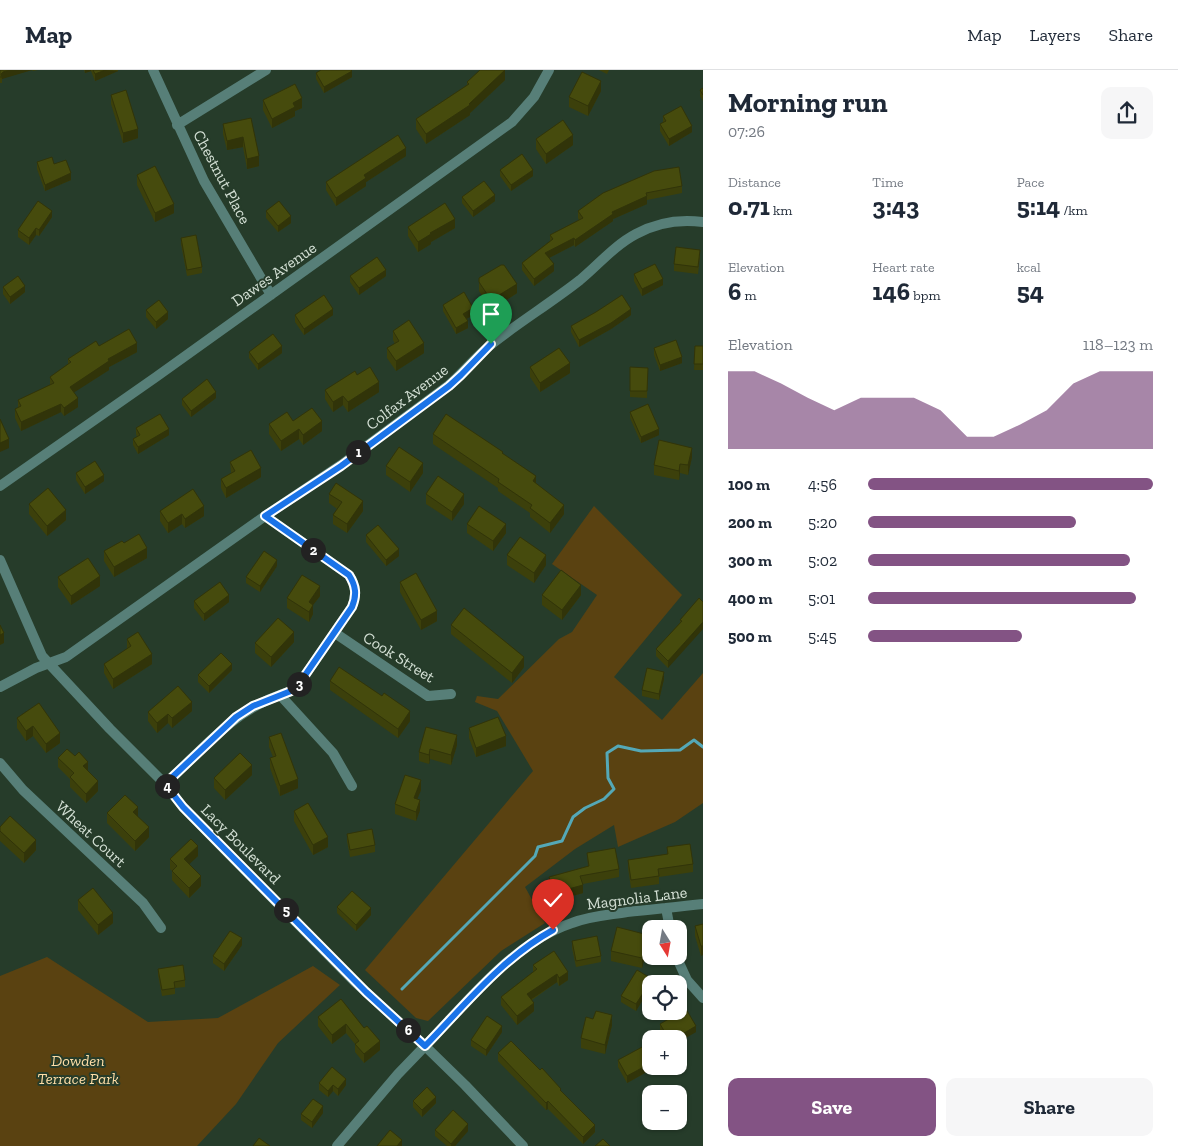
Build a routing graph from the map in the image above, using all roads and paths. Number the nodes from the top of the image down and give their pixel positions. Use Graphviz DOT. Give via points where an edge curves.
graph roads {
  1 [pos="153,70"];
  2 [pos="266,70"];
  3 [pos="549,70"];
  4 [pos="177,125"];
  5 [pos="703,222"];
  6 [pos="271,295"];
  7 [pos="0,486"];
  8 [pos="265,516"];
  9 [pos="0,560"];
  10 [pos="335,633"];
  11 [pos="50,663"];
  12 [pos="0,687"];
  13 [pos="451,694"];
  14 [pos="280,695"];
  15 [pos="0,762"];
  16 [pos="165,784"];
  17 [pos="352,786"];
  18 [pos="703,904"];
  19 [pos="666,908"];
  20 [pos="668,920"];
  21 [pos="162,928"];
  22 [pos="680,965"];
  23 [pos="703,998"];
  24 [pos="425,1046"];
  25 [pos="337,1146"];
  26 [pos="523,1146"];
  1 -- 4 [label="street, Chestnut Place"];
  2 -- 4 [label="street"];
  3 -- 6 [label="street, Dawes Avenue" via="534,97 512,122"];
  4 -- 6 [label="street, Chestnut Place" via="204,181"];
  5 -- 8 [label="street, Colfax Avenue" via="671,222 652,226 621,243 579,281 491,344 449,386 341,466"];
  6 -- 7 [label="street, Dawes Avenue"];
  8 -- 10 [label="street" via="349,575 354,582 355,600"];
  8 -- 11 [label="street, Colfax Avenue" via="66,657"];
  9 -- 11 [label="street, Lacy Boulevard" via="42,656"];
  10 -- 13 [label="street, Cook Street" via="428,696"];
  10 -- 14 [label="street" via="299,684"];
  11 -- 12 [label="street, Colfax Avenue"];
  11 -- 16 [label="street, Lacy Boulevard"];
  14 -- 16 [label="street" via="236,717"];
  14 -- 17 [label="street" via="333,753"];
  15 -- 21 [label="street, Wheat Court" via="23,790 143,904"];
  16 -- 24 [label="street, Lacy Boulevard" via="183,807 350,976"];
  18 -- 19 [label="street, Magnolia Lane"];
  19 -- 20 [label="street"];
  19 -- 24 [label="street, Magnolia Lane" via="594,917 566,925 535,940 518,952"];
  22 -- 23 [label="street" via="687,980"];
  24 -- 25 [label="street, Magnolia Lane"];
  24 -- 26 [label="street, Lacy Boulevard"];
}
